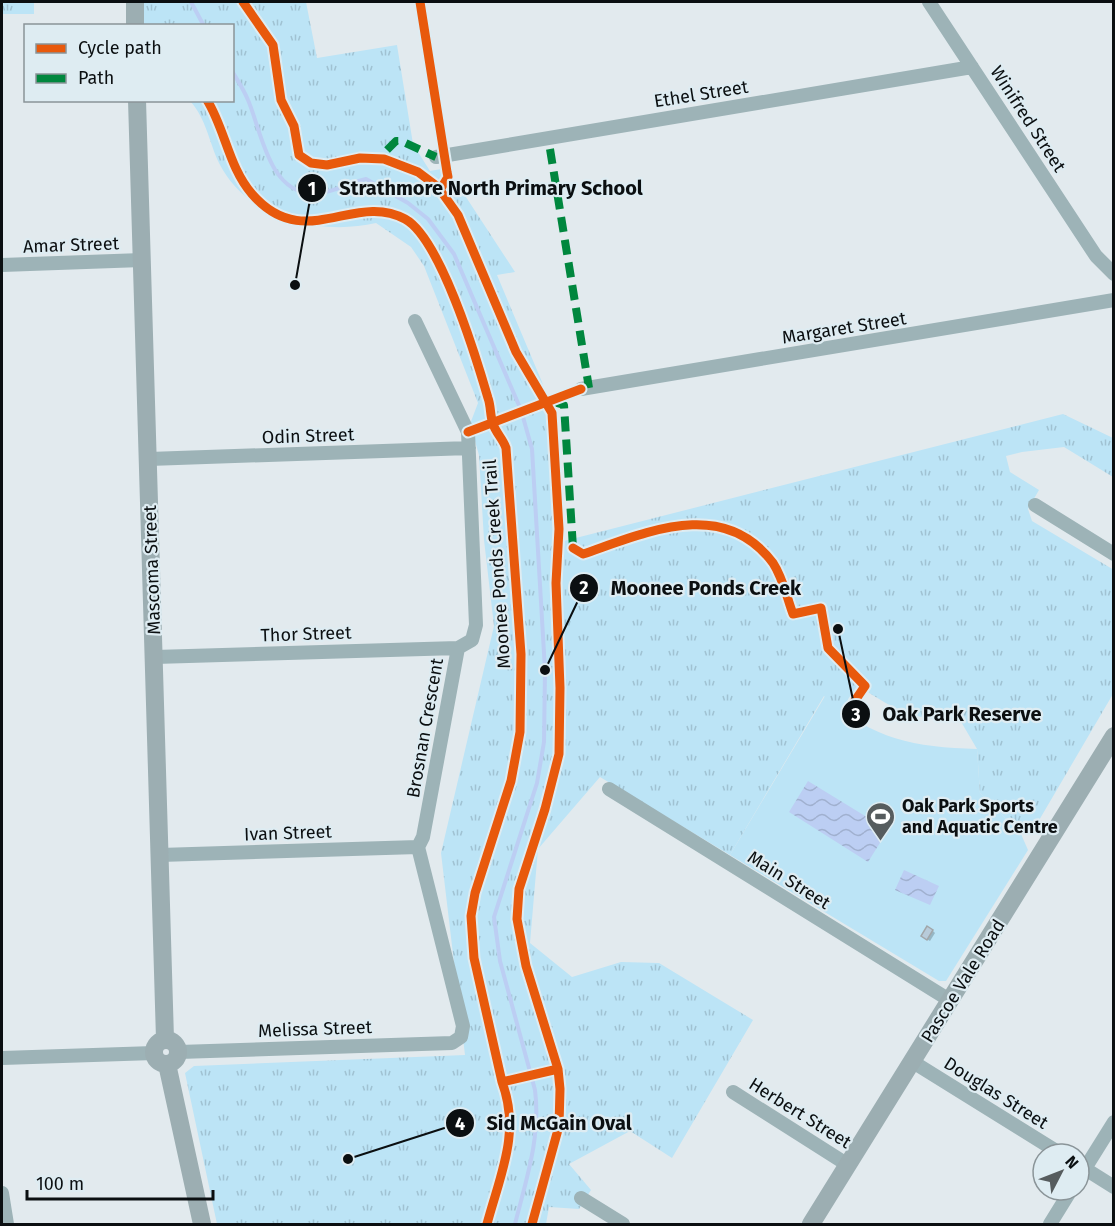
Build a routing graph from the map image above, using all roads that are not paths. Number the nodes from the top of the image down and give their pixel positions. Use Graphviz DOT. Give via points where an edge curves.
graph roads {
  1 [pos="135,2"];
  2 [pos="929,2"];
  3 [pos="135,24"];
  4 [pos="972,67"];
  5 [pos="137,102"];
  6 [pos="436,157"];
  7 [pos="1096,256"];
  8 [pos="142,260"];
  9 [pos="2,265"];
  10 [pos="1113,274"];
  11 [pos="1113,286"];
  12 [pos="1113,300"];
  13 [pos="415,321"];
  14 [pos="581,389"];
  15 [pos="469,448"];
  16 [pos="149,459"];
  17 [pos="1035,505"];
  18 [pos="1113,555"];
  19 [pos="458,648"];
  20 [pos="155,657"];
  21 [pos="1113,736"];
  22 [pos="609,789"];
  23 [pos="418,847"];
  24 [pos="160,855"];
  25 [pos="951,1001"];
  26 [pos="166,1052"];
  27 [pos="2,1059"];
  28 [pos="912,1062"];
  29 [pos="733,1092"];
  30 [pos="1113,1122"];
  31 [pos="1042,1142"];
  32 [pos="1091,1155"];
  33 [pos="848,1165"];
  34 [pos="1091,1175"];
  35 [pos="1113,1187"];
  36 [pos="2,1192"];
  37 [pos="581,1198"];
  38 [pos="1064,1202"];
  39 [pos="7,1224"];
  40 [pos="202,1224"];
  41 [pos="623,1224"];
  42 [pos="811,1224"];
  43 [pos="1050,1224"];
  1 -- 3 [label="main road"];
  2 -- 4 [label="street, Winifred Street"];
  4 -- 6 [label="street, Ethel Street"];
  4 -- 7 [label="street, Winifred Street"];
  5 -- 8 [label="main road, Mascoma Street"];
  7 -- 10 [label="street, Winifred Street"];
  7 -- 11 [label="street, Winifred Street"];
  8 -- 9 [label="street, Amar Street"];
  8 -- 16 [label="main road, Mascoma Street"];
  12 -- 14 [label="street, Margaret Street"];
  13 -- 15 [label="street, Brosnan Crescent" via="468,432"];
  15 -- 16 [label="street, Odin Street"];
  15 -- 19 [label="street, Brosnan Crescent" via="476,625 472,640"];
  16 -- 20 [label="main road, Mascoma Street"];
  17 -- 18 [label="street"];
  19 -- 20 [label="street, Thor Street"];
  19 -- 23 [label="street, Brosnan Crescent"];
  20 -- 24 [label="main road, Mascoma Street"];
  21 -- 25 [label="main road, Pascoe Vale Road"];
  22 -- 25 [label="street, Main Street"];
  23 -- 24 [label="street, Ivan Street"];
  23 -- 26 [label="street, Melissa Street" via="463,1026 460,1037 452,1043"];
  24 -- 26 [label="main road, Mascoma Street"];
  25 -- 28 [label="main road, Pascoe Vale Road"];
  26 -- 27 [label="street, Melissa Street"];
  26 -- 40 [label="main road, Mascoma Street"];
  28 -- 31 [label="street, Douglas Street"];
  28 -- 33 [label="main road, Pascoe Vale Road"];
  29 -- 33 [label="street, Herbert Street"];
  30 -- 32 [label="street"];
  33 -- 42 [label="main road, Pascoe Vale Road"];
  34 -- 35 [label="street"];
  36 -- 39 [label="street"];
  37 -- 41 [label="street"];
  38 -- 43 [label="street"];
}
